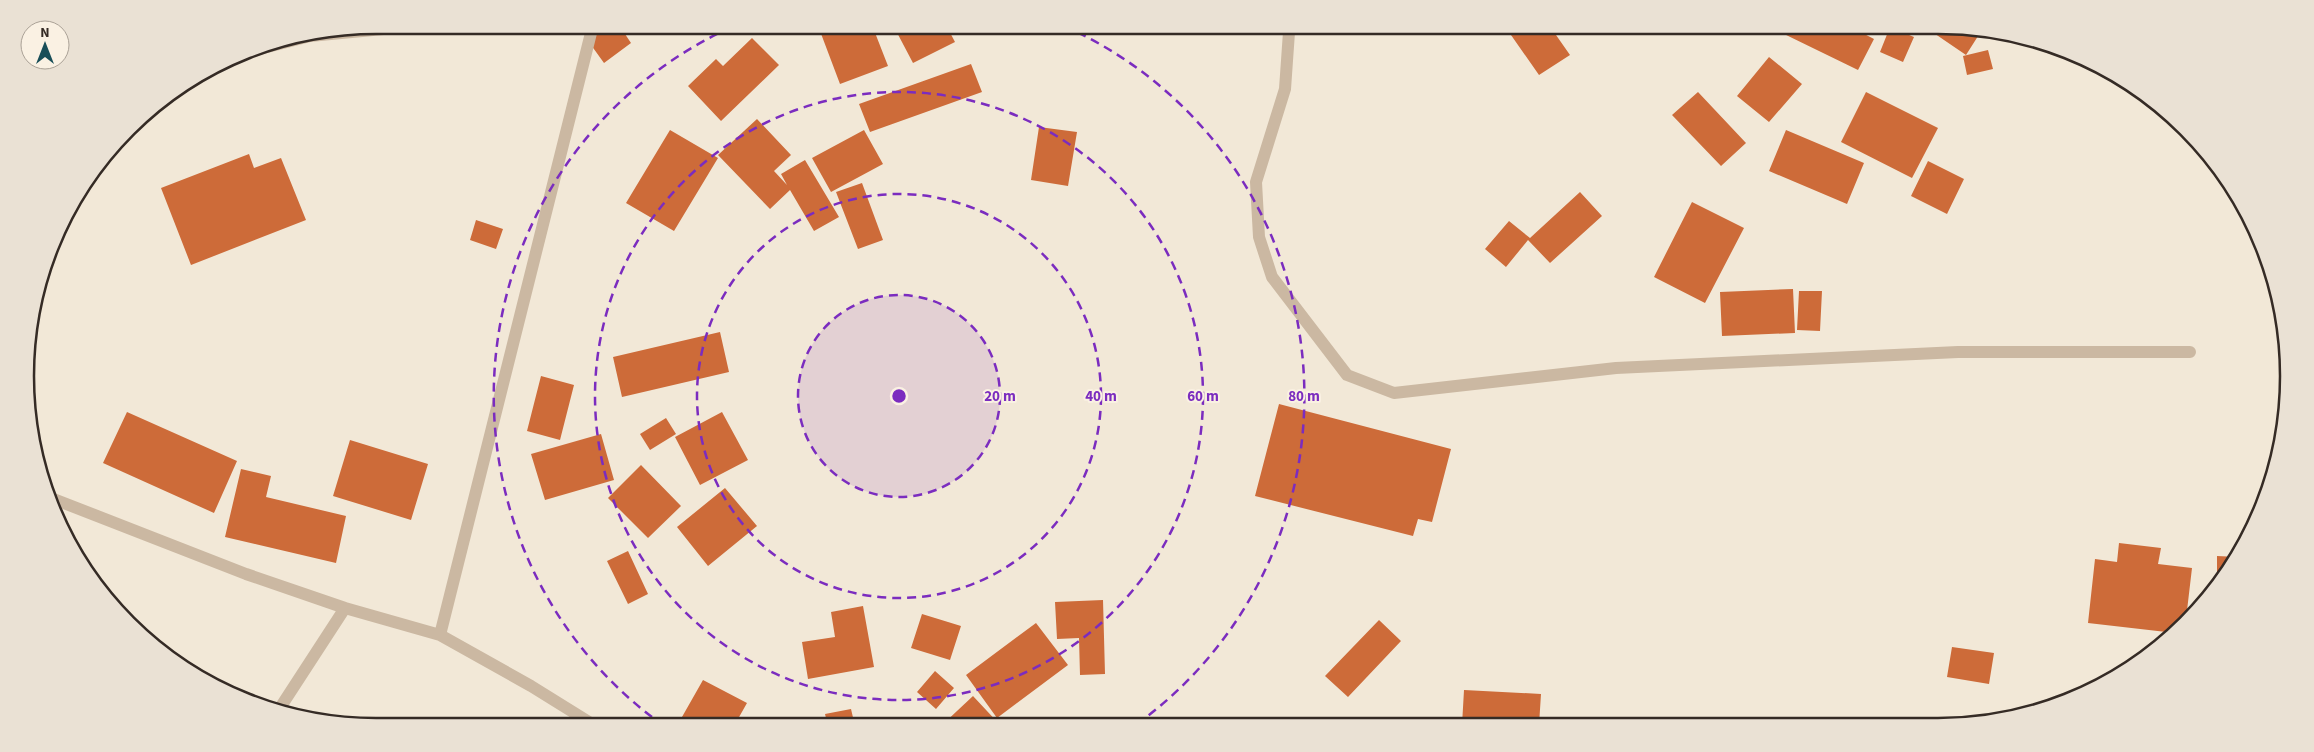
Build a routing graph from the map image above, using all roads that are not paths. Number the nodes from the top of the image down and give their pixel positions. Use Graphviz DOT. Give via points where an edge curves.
graph roads {
  1 [pos="589,34"];
  2 [pos="1289,34"];
  3 [pos="2190,352"];
  4 [pos="58,501"];
  5 [pos="345,608"];
  6 [pos="440,635"];
  7 [pos="282,705"];
  8 [pos="583,718"];
  1 -- 6 [label="street"];
  2 -- 3 [label="street" via="1285,89 1256,182 1259,237 1272,277 1347,375 1394,393 1616,368 1958,352"];
  4 -- 5 [label="street" via="246,574"];
  5 -- 6 [label="street"];
  5 -- 7 [label="street"];
  6 -- 8 [label="street"];
}
